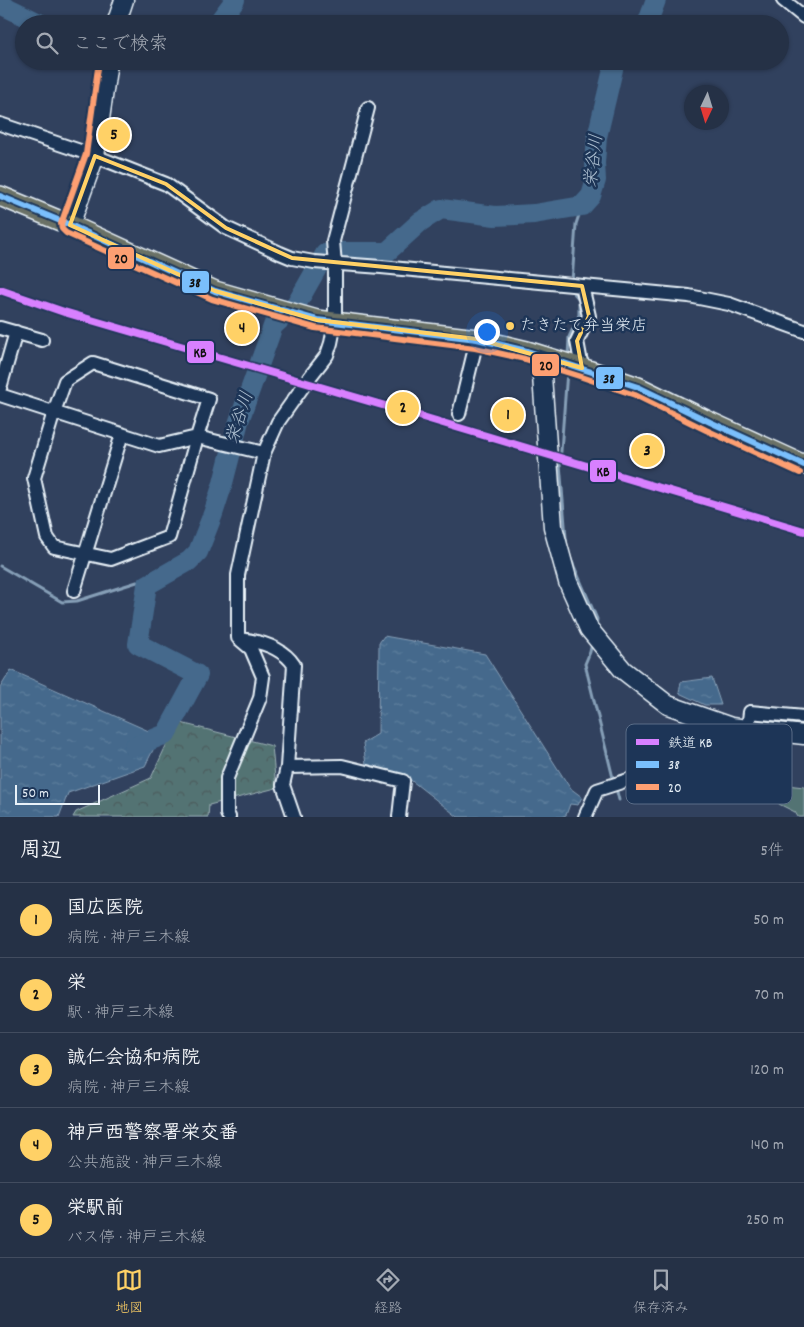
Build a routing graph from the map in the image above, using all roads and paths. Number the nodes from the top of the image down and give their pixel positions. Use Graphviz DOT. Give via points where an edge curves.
graph roads {
  1 [pos="124,0"];
  2 [pos="783,0"];
  3 [pos="119,15"];
  4 [pos="804,17"];
  5 [pos="107,70"];
  6 [pos="368,108"];
  7 [pos="0,124"];
  8 [pos="95,156"];
  9 [pos="0,196"];
  10 [pos="70,225"];
  11 [pos="333,258"];
  12 [pos="579,286"];
  13 [pos="335,323"];
  14 [pos="0,328"];
  15 [pos="16,332"];
  16 [pos="804,332"];
  17 [pos="42,340"];
  18 [pos="474,352"];
  19 [pos="543,356"];
  20 [pos="573,365"];
  21 [pos="0,388"];
  22 [pos="0,395"];
  23 [pos="54,412"];
  24 [pos="458,414"];
  25 [pos="122,434"];
  26 [pos="197,437"];
  27 [pos="264,452"];
  28 [pos="804,465"];
  29 [pos="86,554"];
  30 [pos="74,591"];
  31 [pos="238,638"];
  32 [pos="804,717"];
  33 [pos="722,724"];
  34 [pos="749,724"];
  35 [pos="287,767"];
  36 [pos="626,781"];
  37 [pos="401,816"];
  38 [pos="586,816"];
  39 [pos="229,817"];
  40 [pos="294,817"];
  1 -- 3 [label="street"];
  2 -- 4 [label="street"];
  5 -- 8 [label="street"];
  6 -- 11 [label="street" via="333,241"];
  7 -- 8 [label="street"];
  8 -- 10 [label="street"];
  8 -- 11 [label="street" via="166,184 226,228 280,253 314,262"];
  9 -- 10 [label="main road"];
  10 -- 13 [label="main road" via="216,291"];
  11 -- 12 [label="street"];
  11 -- 13 [label="street"];
  12 -- 16 [label="street" via="729,304"];
  12 -- 20 [label="street" via="589,316 577,341"];
  13 -- 19 [label="main road" via="477,339"];
  13 -- 27 [label="street" via="327,355 278,422"];
  14 -- 15 [label="street"];
  15 -- 17 [label="street"];
  15 -- 21 [label="street"];
  18 -- 24 [label="street"];
  19 -- 20 [label="main road"];
  19 -- 33 [label="street" via="553,527 568,582 588,629 623,670 668,705"];
  20 -- 28 [label="main road" via="638,388"];
  22 -- 23 [label="street"];
  23 -- 25 [label="street"];
  23 -- 26 [label="street" via="65,381 93,363 209,399"];
  23 -- 29 [label="street" via="34,478 47,537 54,547"];
  25 -- 26 [label="street" via="159,446"];
  25 -- 29 [label="street"];
  26 -- 27 [label="street"];
  26 -- 29 [label="street" via="169,537 111,559"];
  27 -- 31 [label="street" via="238,575"];
  29 -- 30 [label="street"];
  31 -- 35 [label="street" via="268,645 294,664"];
  31 -- 39 [label="street" via="250,649 263,677 260,698 227,778"];
  32 -- 34 [label="street" via="750,712"];
  35 -- 37 [label="street" via="342,766 403,781"];
  35 -- 40 [label="street" via="284,785"];
  36 -- 38 [label="street" via="597,790"];
}
